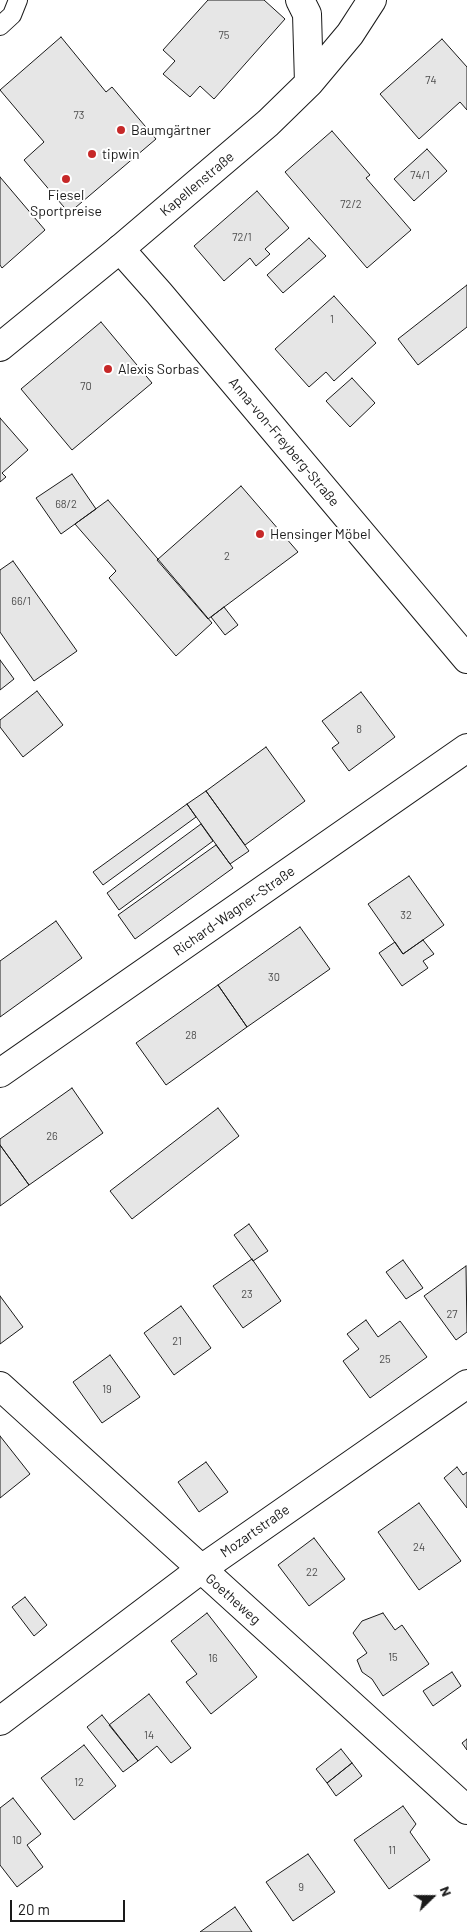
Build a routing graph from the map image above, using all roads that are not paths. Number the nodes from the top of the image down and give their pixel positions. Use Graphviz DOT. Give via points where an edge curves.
graph roads {
  1 [pos="18,0"];
  2 [pos="300,0"];
  3 [pos="372,0"];
  4 [pos="0,26"];
  5 [pos="309,83"];
  6 [pos="120,249"];
  7 [pos="0,347"];
  8 [pos="467,659"];
  9 [pos="467,748"];
  10 [pos="0,1073"];
  11 [pos="467,1384"];
  12 [pos="0,1386"];
  13 [pos="200,1570"];
  14 [pos="0,1721"];
  15 [pos="467,1810"];
  1 -- 4 [label="lane" via="12,15"];
  2 -- 5 [label="street" via="307,14"];
  3 -- 5 [label="street, Kapellenstraße" via="350,34"];
  5 -- 6 [label="street, Kapellenstraße" via="268,123"];
  6 -- 7 [label="street, Kapellenstraße"];
  6 -- 8 [label="street, Anna-von-Freyberg-Straße"];
  9 -- 10 [label="street, Richard-Wagner-Straße"];
  11 -- 13 [label="street, Mozartstraße"];
  12 -- 13 [label="street, Goetheweg"];
  13 -- 14 [label="street, Mozartstraße"];
  13 -- 15 [label="street, Goetheweg"];
}
